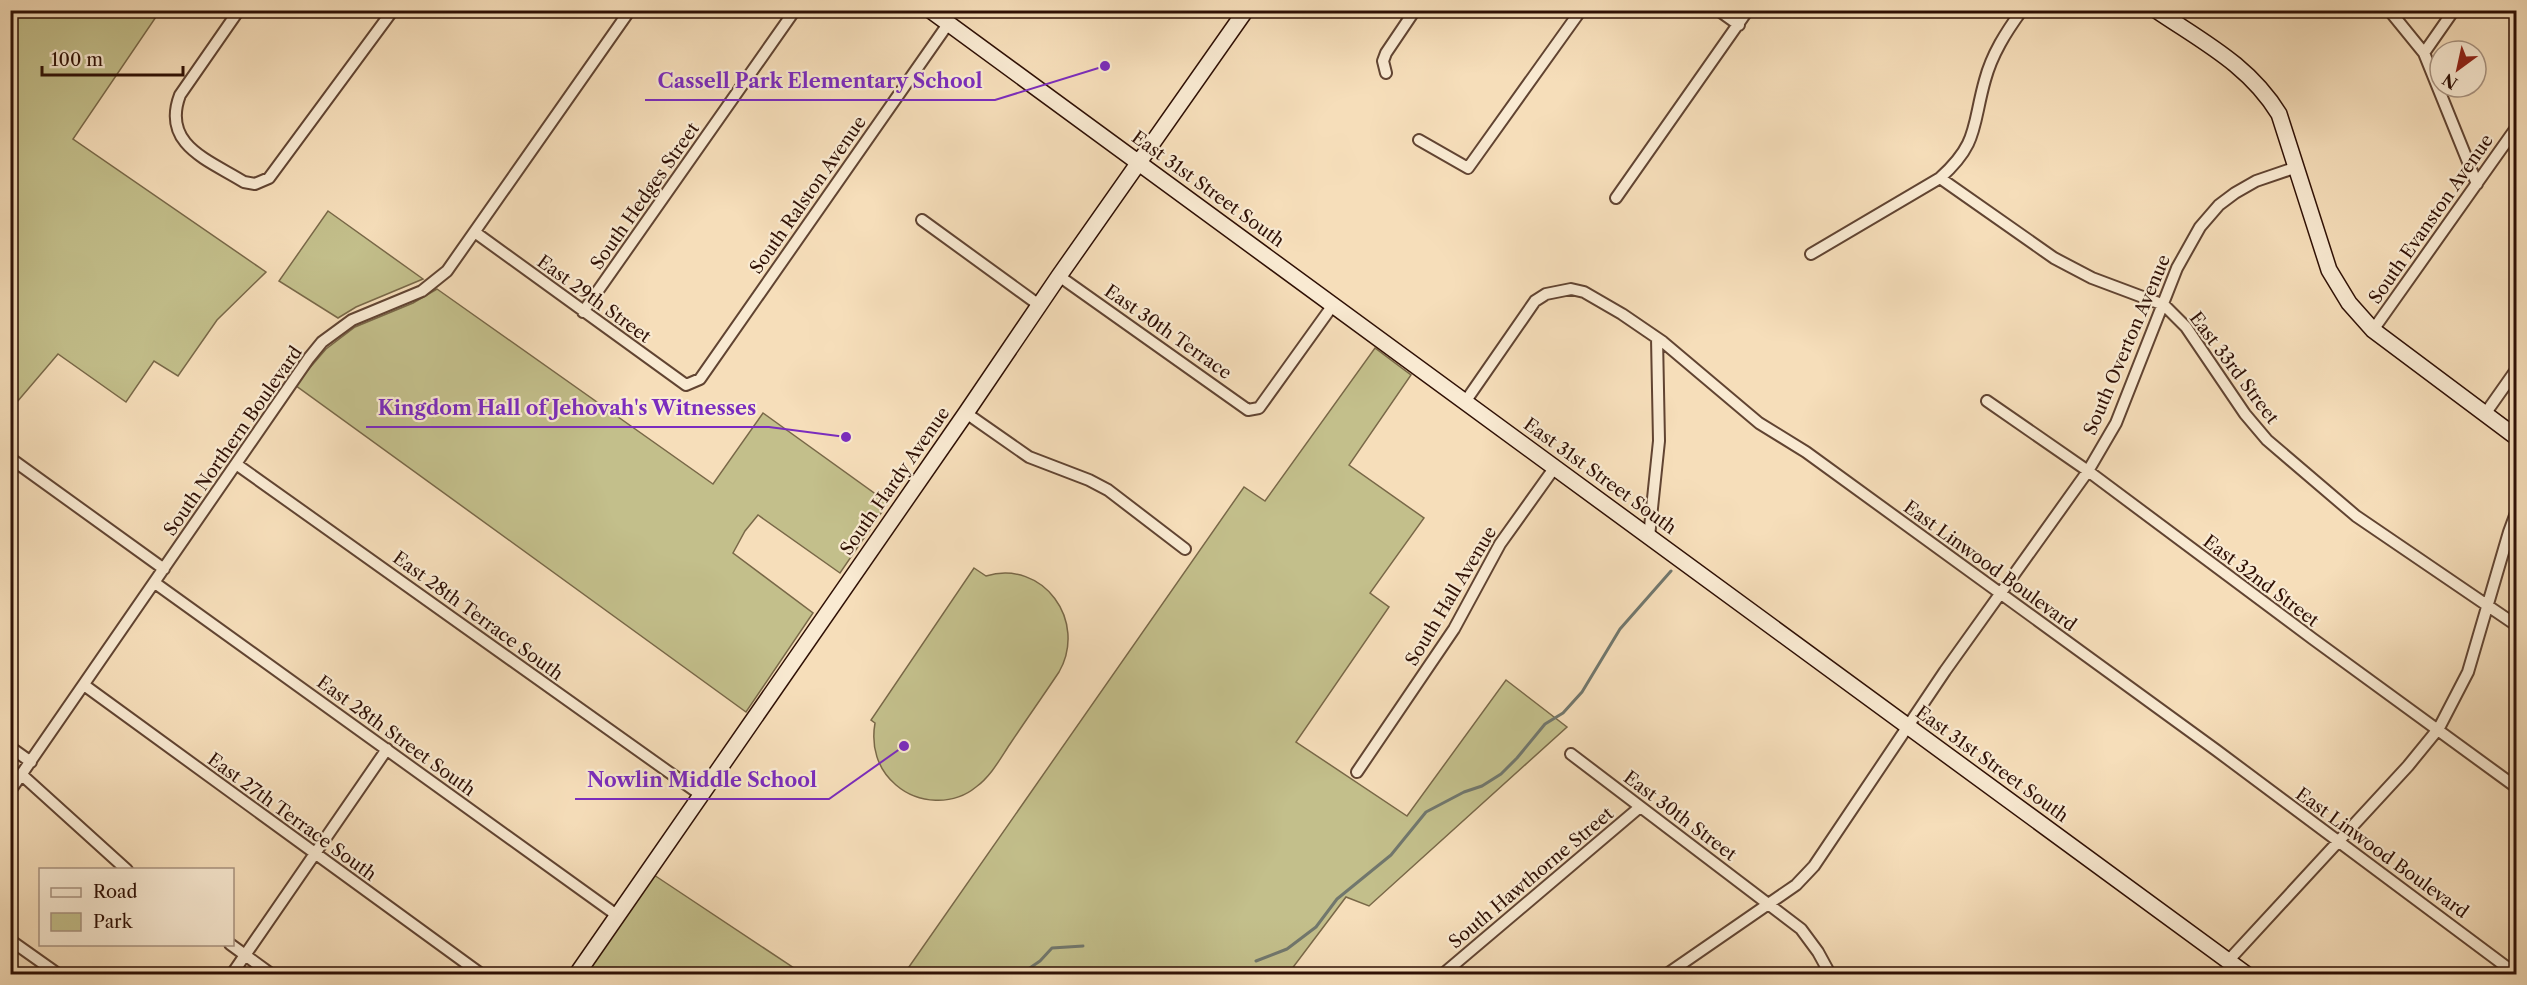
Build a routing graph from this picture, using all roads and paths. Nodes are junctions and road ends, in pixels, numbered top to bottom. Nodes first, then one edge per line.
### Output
1 (238, 10) edge
2 (393, 10) edge
3 (630, 10) edge
4 (795, 10) edge
5 (930, 10) edge
6 (1245, 10) edge
7 (1415, 10) edge
8 (1581, 10) edge
9 (1718, 10) edge
10 (1748, 10) edge
11 (2022, 10) edge
12 (2156, 10) edge
13 (2389, 10) edge
14 (2454, 10) edge
15 (948, 24) junction
16 (1739, 25) junction
17 (2424, 53) junction
18 (1386, 74) dead end
19 (2517, 128) edge
20 (1419, 140) dead end
21 (1138, 163) junction
22 (2297, 167) junction
23 (1940, 178) junction
24 (2477, 184) junction
25 (1616, 198) dead end
26 (922, 220) dead end
27 (476, 233) junction
28 (1811, 254) dead end
29 (1059, 276) junction
30 (1039, 305) junction
31 (1334, 305) junction
32 (2164, 305) junction
33 (583, 312) junction
34 (2373, 330) junction
35 (1657, 338) junction
36 (2517, 370) edge
37 (694, 383) joint
38 (1987, 401) dead end
39 (1465, 402) junction
40 (966, 413) junction
41 (2485, 414) junction
42 (2517, 437) edge
43 (10, 458) edge
44 (236, 464) junction
45 (1555, 467) junction
46 (2088, 471) junction
47 (2517, 513) edge
48 (1649, 537) junction
49 (1185, 549) dead end
50 (164, 569) junction
51 (155, 582) junction
52 (2001, 594) junction
53 (2487, 605) junction
54 (2517, 625) edge
55 (84, 685) junction
56 (1908, 726) junction
57 (2439, 728) junction
58 (10, 747) edge
59 (387, 750) junction
60 (1571, 754) dead end
61 (31, 762) junction
62 (1358, 772) dead end
63 (22, 775) junction
64 (2517, 787) edge
65 (10, 791) edge
66 (701, 795) junction
67 (1640, 807) junction
68 (2337, 841) junction
69 (315, 854) junction
70 (125, 868) edge
71 (1769, 903) junction
72 (618, 916) junction
73 (10, 940) edge
74 (232, 946) edge
75 (245, 955) junction
76 (2228, 961) junction
77 (2517, 974) edge
78 (58, 975) edge
79 (232, 975) edge
80 (271, 975) edge
81 (481, 975) edge
82 (577, 975) edge
83 (1443, 975) edge
84 (1667, 975) edge
85 (1830, 975) edge
86 (2246, 975) edge

1 - 2 street
3 - 27 street, South Northern Boulevard
4 - 33 street, South Hedges Street
5 - 15 street, East 31st Street South
6 - 21 street, South Hardy Avenue
7 - 18 street
8 - 20 street
9 - 16 street
10 - 16 street
11 - 23 street
12 - 22 street
13 - 17 street
14 - 17 street
15 - 21 street, East 31st Street South
15 - 37 street, South Ralston Avenue
16 - 25 street
17 - 24 street
19 - 24 street, South Evanston Avenue
21 - 29 street, South Hardy Avenue
21 - 31 street, East 31st Street South
22 - 32 street, South Overton Avenue
22 - 34 street
23 - 28 street
23 - 32 street, East 33rd Street
24 - 34 street, South Evanston Avenue
26 - 30 street
27 - 33 street, East 29th Street
27 - 44 street, South Northern Boulevard
29 - 30 street, South Hardy Avenue
29 - 31 street, East 30th Terrace
30 - 40 street, South Hardy Avenue
31 - 39 street, East 31st Street South
32 - 46 street, South Overton Avenue
32 - 53 street, East 33rd Street
33 - 37 street, East 29th Street
34 - 41 street
35 - 39 street, East Linwood Boulevard
35 - 48 street
35 - 52 street, East Linwood Boulevard
36 - 41 street
38 - 46 street, East 32nd Street
39 - 45 street, East 31st Street South
40 - 49 street
40 - 66 street, South Hardy Avenue
41 - 42 street
43 - 50 street
44 - 50 street, South Northern Boulevard
44 - 66 street, East 28th Terrace South
45 - 48 street, East 31st Street South
45 - 62 street, South Hall Avenue
46 - 52 street, South Overton Avenue
46 - 57 street, East 32nd Street
47 - 53 street
48 - 56 street, East 31st Street South
50 - 51 street, South Northern Boulevard
51 - 55 street, South Northern Boulevard
51 - 59 street, East 28th Street South
52 - 56 street, South Overton Avenue
52 - 68 street, East Linwood Boulevard
53 - 54 street, East 33rd Street
53 - 57 street
55 - 61 street, South Northern Boulevard
55 - 69 street, East 27th Terrace South
56 - 71 street, South Overton Avenue
56 - 76 street, East 31st Street South
57 - 64 street, East 32nd Street
57 - 68 street
58 - 61 street
59 - 69 street
59 - 72 street, East 28th Street South
60 - 67 street, East 30th Street
61 - 63 street, South Northern Boulevard
63 - 65 street, South Northern Boulevard
63 - 70 street
66 - 72 street, South Hardy Avenue
67 - 71 street, East 30th Street
67 - 83 street, South Hawthorne Street
68 - 76 street
68 - 77 street, East Linwood Boulevard
69 - 75 street
69 - 81 street, East 27th Terrace South
71 - 84 street, South Overton Avenue
71 - 85 street, East 30th Street
72 - 82 street, South Hardy Avenue
73 - 78 street
74 - 75 street
75 - 79 street
75 - 80 street
76 - 86 street, East 31st Street South

